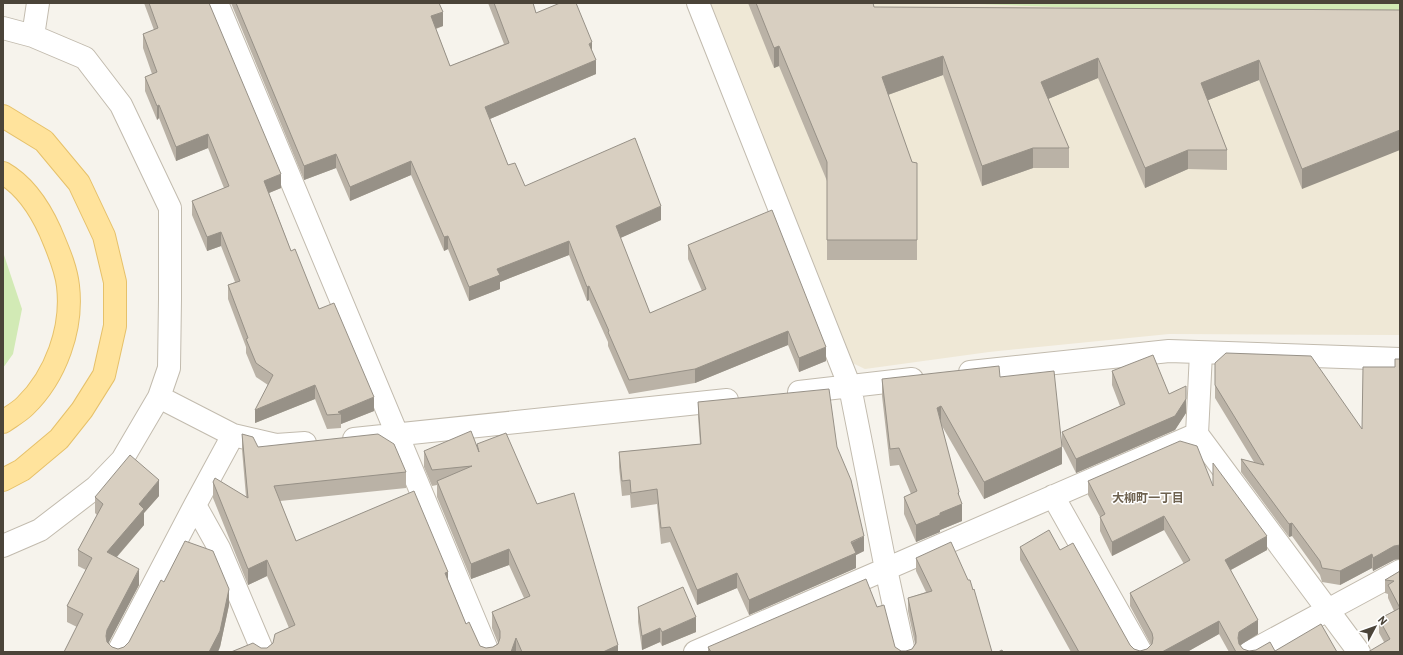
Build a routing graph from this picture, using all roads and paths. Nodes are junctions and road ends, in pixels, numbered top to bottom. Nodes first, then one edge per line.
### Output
1 (38, 3) edge
2 (217, 3) edge
3 (698, 3) edge
4 (3, 28) edge
5 (33, 36) junction
6 (3, 116) edge
7 (3, 173) edge
8 (1201, 353) junction
9 (1400, 359) edge
10 (850, 387) junction
11 (779, 395) edge
12 (159, 397) junction
13 (747, 398) edge
14 (3, 422) edge
15 (1197, 434) junction
16 (234, 435) junction
17 (398, 436) junction
18 (3, 480) edge
19 (1053, 496) junction
20 (195, 504) junction
21 (3, 546) edge
22 (886, 569) junction
23 (1400, 571) edge
24 (1329, 610) junction
25 (118, 652) edge
26 (263, 652) edge
27 (488, 652) edge
28 (695, 652) edge
29 (904, 652) edge
30 (1141, 652) edge
31 (1250, 652) edge
32 (1359, 652) edge

1 - 5 street
2 - 17 street
3 - 10 street
4 - 5 street
5 - 12 street
6 - 18 main road
7 - 14 main road
8 - 9 street
8 - 10 street
8 - 15 street
10 - 11 street
10 - 22 street
12 - 16 street
12 - 21 street
13 - 17 street
15 - 19 street
15 - 24 street
16 - 17 street
16 - 20 street
17 - 27 street
19 - 22 street
19 - 30 street
20 - 25 street
20 - 26 street
22 - 28 street
22 - 29 street
23 - 24 street
24 - 31 street
24 - 32 street

